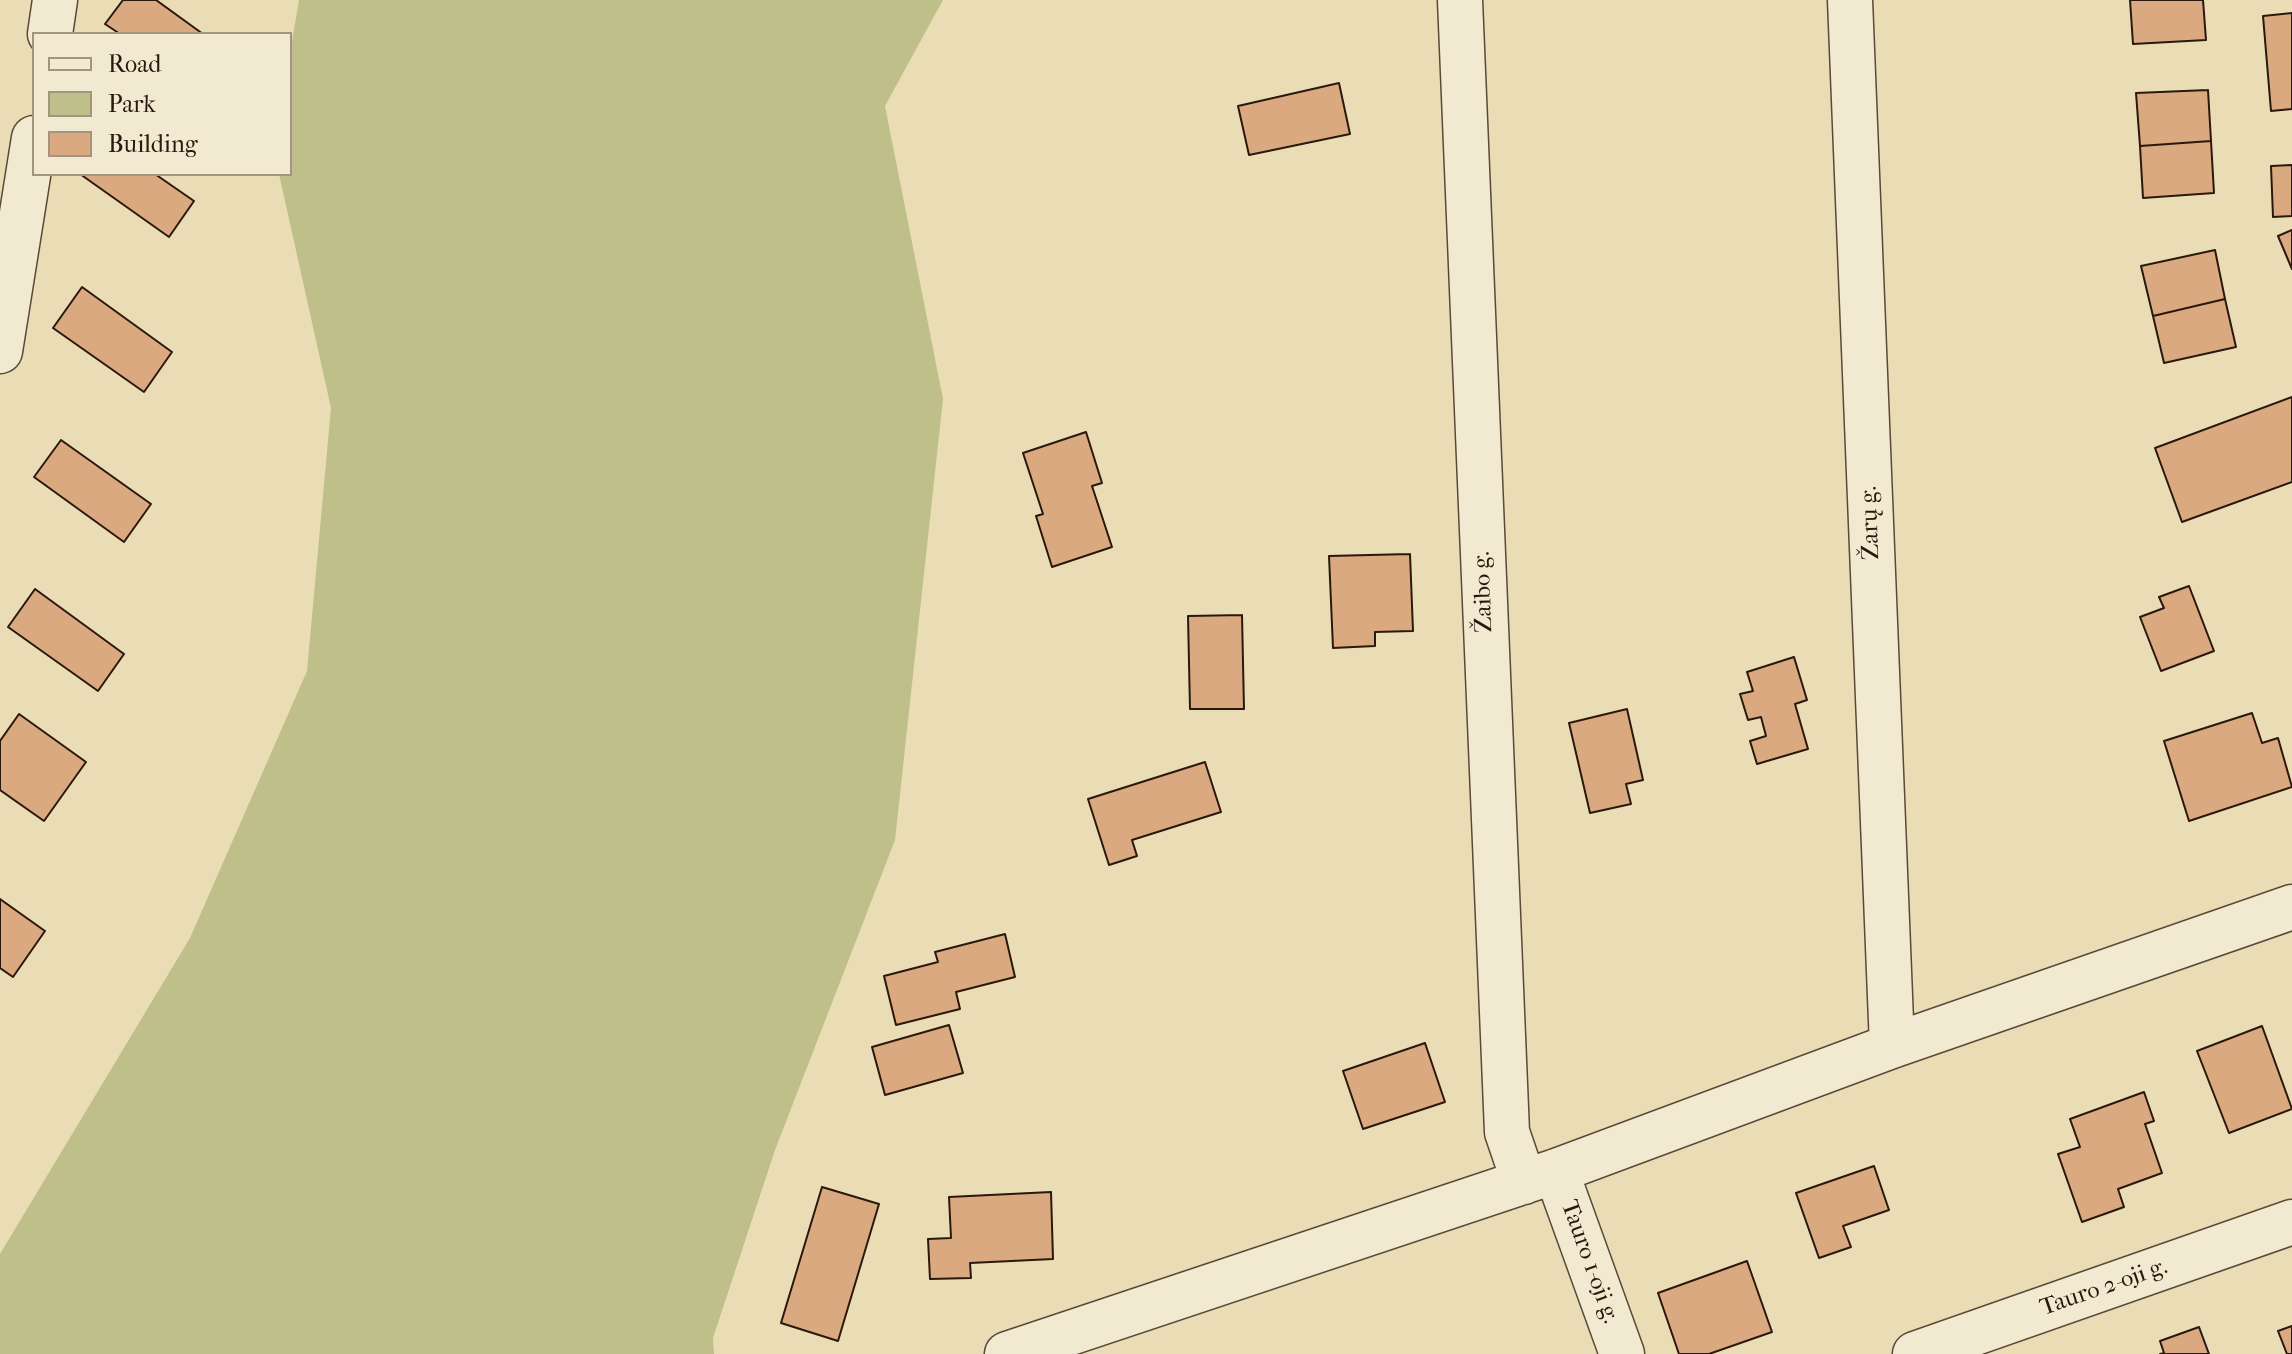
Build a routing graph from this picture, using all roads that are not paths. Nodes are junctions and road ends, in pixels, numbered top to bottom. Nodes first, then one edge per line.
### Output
1 (55, 0) edge
2 (1460, 0) edge
3 (1850, 0) edge
4 (50, 32) edge
5 (32, 142) edge
6 (12, 182) edge
7 (0, 351) edge
8 (2292, 907) edge
9 (1892, 1046) junction
10 (1540, 1176) junction
11 (2292, 1222) edge
12 (1034, 1350) edge
13 (1622, 1354) edge
14 (1915, 1354) edge

1 - 4 street
2 - 10 street, Žaibo g.
3 - 9 street, Žarų g.
5 - 6 street
6 - 7 street
8 - 9 street
9 - 10 street
10 - 12 street
10 - 13 street, Tauro 1-oji g.
11 - 14 street, Tauro 2-oji g.

